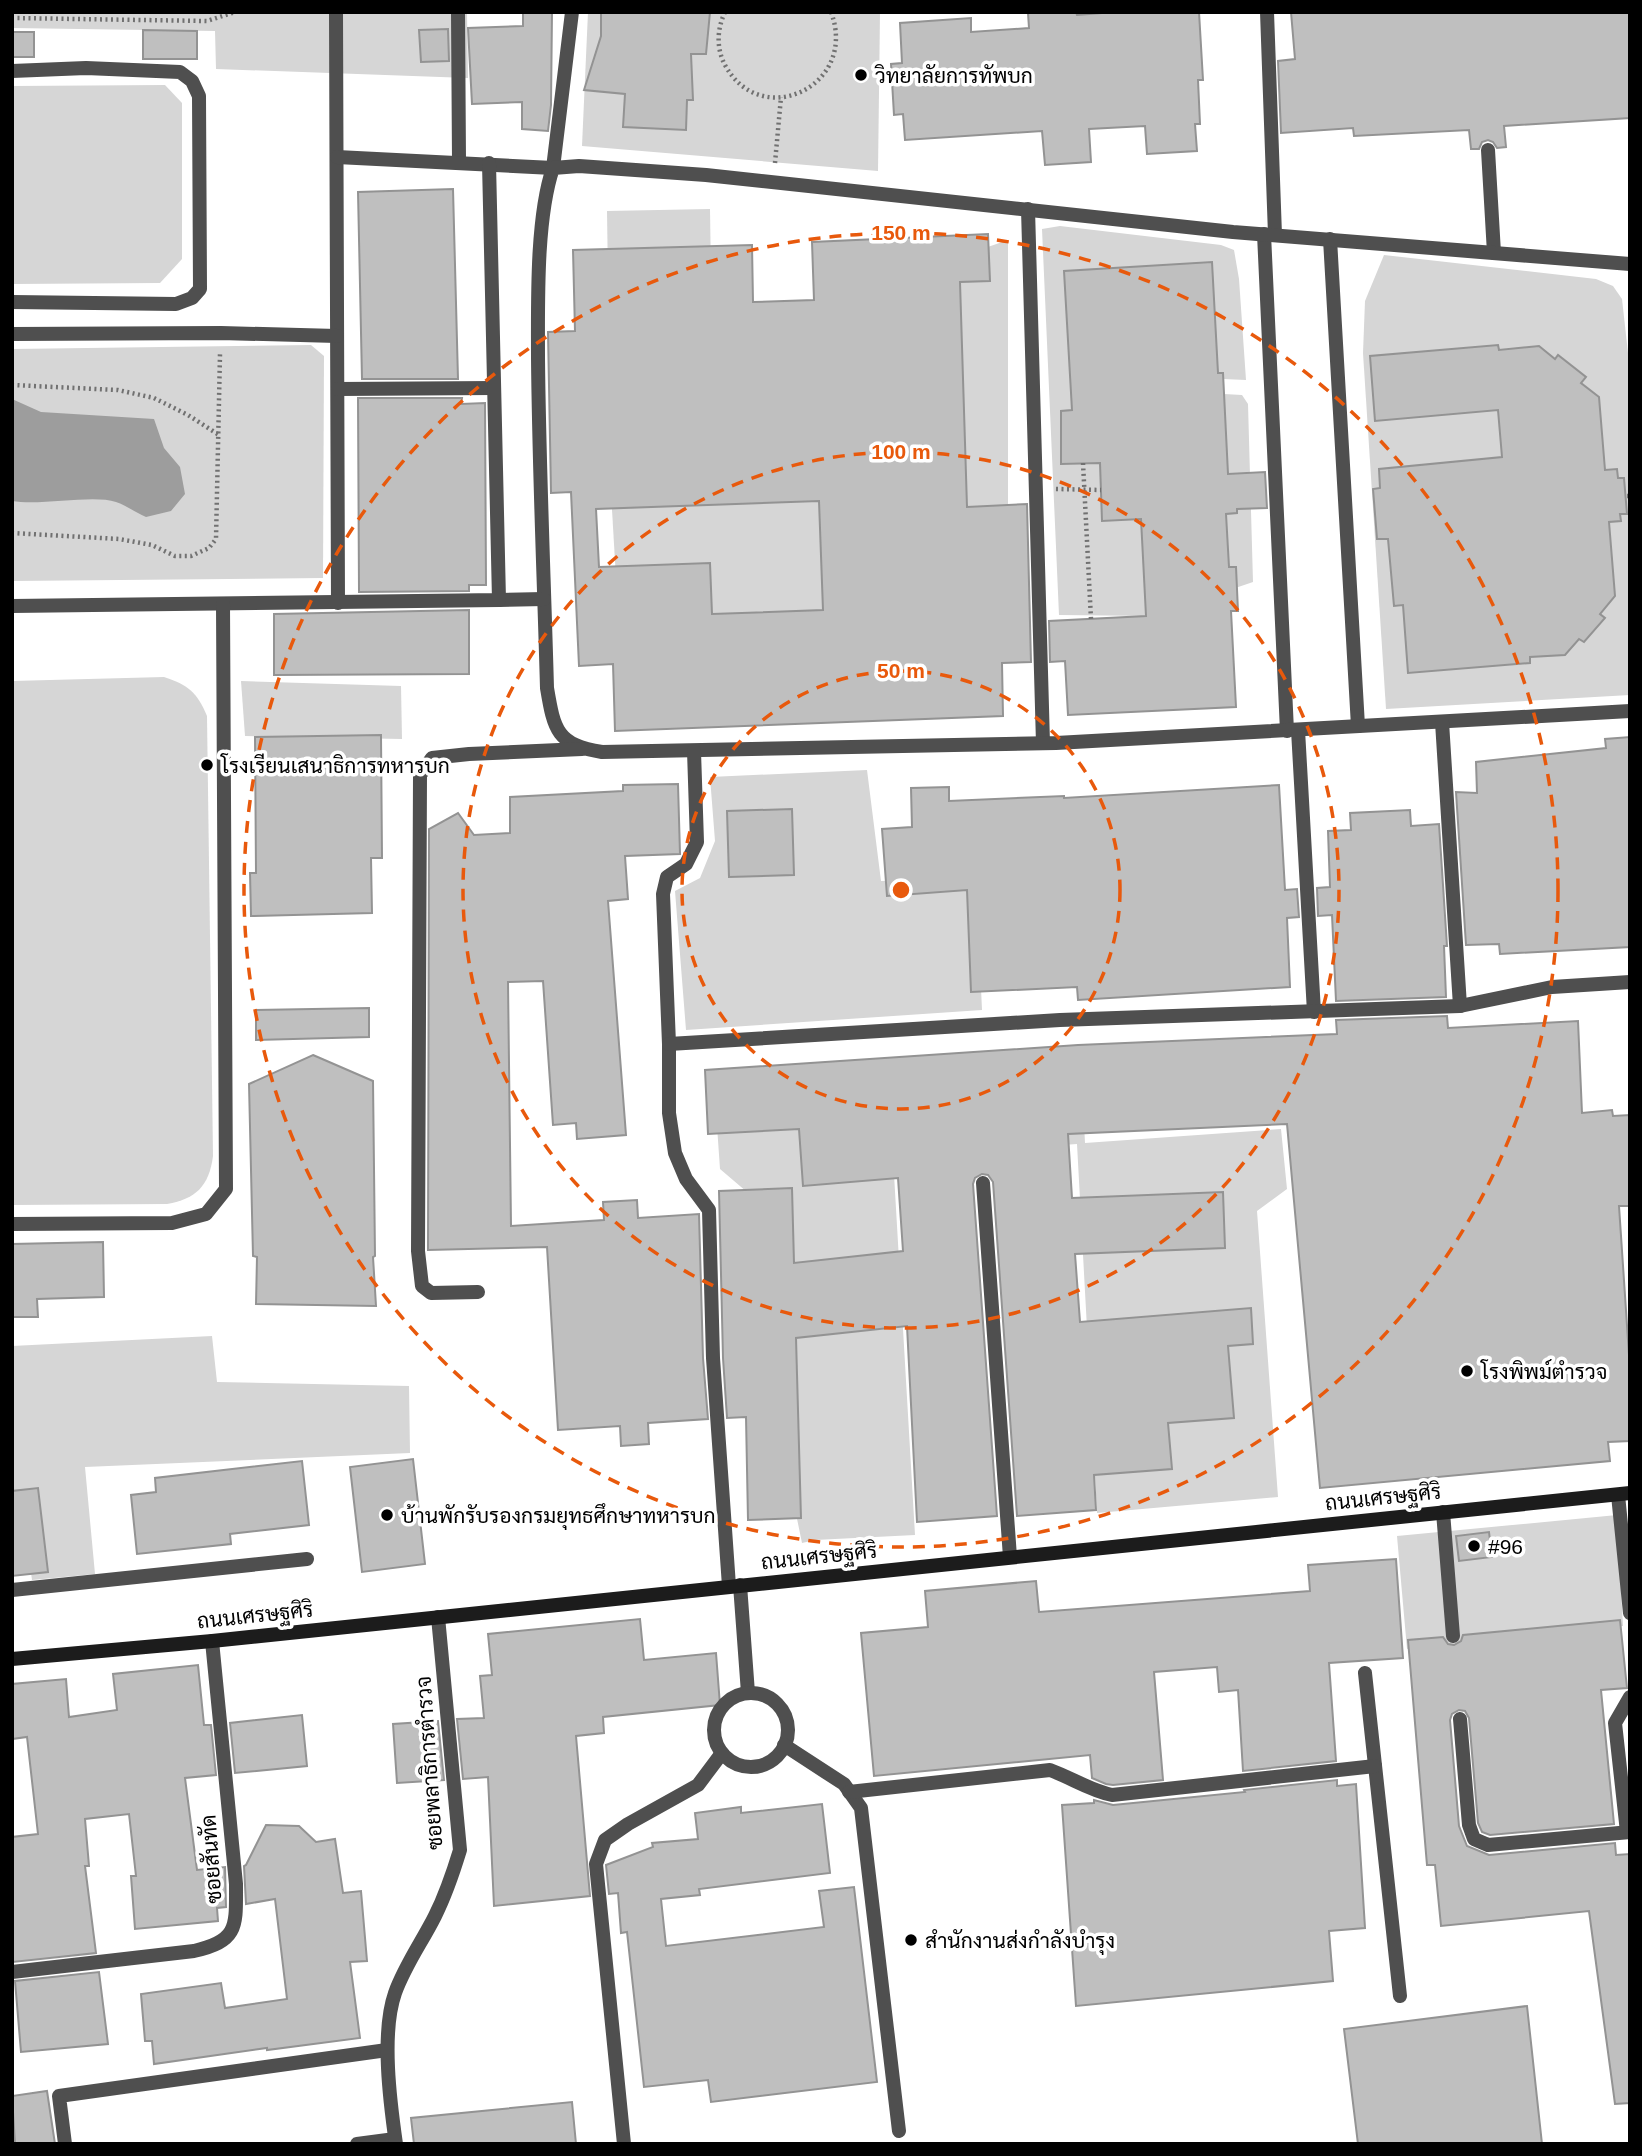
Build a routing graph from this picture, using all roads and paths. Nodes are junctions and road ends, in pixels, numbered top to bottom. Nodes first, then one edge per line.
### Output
1 (235, 12) edge
2 (336, 12) edge
3 (458, 12) edge
4 (572, 12) edge
5 (725, 12) edge
6 (831, 12) edge
7 (1267, 12) edge
8 (12, 18) edge
9 (12, 71) edge
10 (781, 97) junction
11 (1488, 150) dead end
12 (337, 157) junction
13 (459, 161) junction
14 (489, 163) junction
15 (553, 168) junction
16 (773, 182) junction
17 (1028, 209) junction
18 (1270, 234) junction
19 (1330, 239) junction
20 (1494, 253) junction
21 (1630, 264) edge
22 (12, 302) edge
23 (221, 333) junction
24 (12, 334) edge
25 (337, 336) junction
26 (12, 385) edge
27 (494, 388) junction
28 (338, 389) junction
29 (219, 435) junction
30 (1083, 463) dead end
31 (1037, 489) junction
32 (1084, 489) junction
33 (1101, 489) dead end
34 (12, 533) edge
35 (544, 599) junction
36 (499, 600) junction
37 (338, 603) junction
38 (223, 604) junction
39 (12, 606) edge
40 (1091, 619) dead end
41 (1630, 711) edge
42 (1442, 722) junction
43 (1358, 726) junction
44 (1292, 730) junction
45 (1043, 743) junction
46 (582, 749) junction
47 (694, 751) junction
48 (1630, 982) edge
49 (1460, 1006) junction
50 (1314, 1012) junction
51 (669, 1044) junction
52 (983, 1182) dead end
53 (12, 1224) edge
54 (478, 1292) dead end
55 (1624, 1494) edge
56 (1443, 1512) junction
57 (1010, 1557) junction
58 (307, 1559) dead end
59 (734, 1586) junction
60 (12, 1590) edge
61 (1630, 1613) edge
62 (439, 1617) junction
63 (1453, 1636) dead end
64 (212, 1641) junction
65 (12, 1659) edge
66 (1365, 1673) dead end
67 (748, 1693) junction
68 (1630, 1697) edge
69 (1460, 1720) dead end
70 (784, 1745) junction
71 (722, 1753) junction
72 (1375, 1766) junction
73 (849, 1792) junction
74 (1628, 1832) edge
75 (12, 1972) edge
76 (1400, 1996) dead end
77 (387, 2050) junction
78 (899, 2131) dead end
79 (396, 2142) edge
80 (65, 2144) edge
81 (357, 2144) edge
82 (624, 2144) edge

1 - 8 path
2 - 12 street
3 - 13 street
4 - 15 street
5 - 10 path
6 - 10 path
7 - 18 street
9 - 22 street
10 - 16 path
11 - 20 street
12 - 13 street
12 - 25 street
13 - 14 street
14 - 15 street
14 - 27 street
15 - 16 street
15 - 35 street
16 - 17 street
17 - 18 street
17 - 31 street
18 - 19 street
18 - 44 street
19 - 20 street
19 - 43 street
20 - 21 street
23 - 24 street
23 - 25 street
23 - 29 path
25 - 28 street
26 - 29 path
27 - 28 street
27 - 36 street
28 - 37 street
29 - 34 path
30 - 32 path
31 - 32 path
31 - 45 street
32 - 33 path
32 - 40 path
35 - 36 street
35 - 46 street
36 - 37 street
37 - 38 street
38 - 39 street
38 - 53 street
41 - 42 street
42 - 43 street
42 - 49 street
43 - 44 street
44 - 45 street
44 - 50 street
45 - 47 street
46 - 47 street
46 - 54 street
47 - 51 street
48 - 49 street
49 - 50 street
50 - 51 street
51 - 59 street
52 - 57 street
55 - 56 street, ถนนเศรษฐศิริ
55 - 61 street
56 - 57 street, ถนนเศรษฐศิริ
56 - 63 street
57 - 59 street, ถนนเศรษฐศิริ
58 - 60 street
59 - 62 street, ถนนเศรษฐศิริ
59 - 67 street
62 - 64 street, ถนนเศรษฐศิริ
62 - 77 street, ซอยพลาธิการตำรวจ
64 - 65 street, ถนนเศรษฐศิริ
64 - 75 street, ซอยสันทัด
66 - 72 street
67 - 70 street
67 - 71 street
68 - 74 street
69 - 74 street
70 - 71 street
70 - 73 street
71 - 82 street
72 - 73 street
72 - 76 street
73 - 78 street
77 - 79 street, ซอยพลาธิการตำรวจ
77 - 80 street
79 - 81 street

